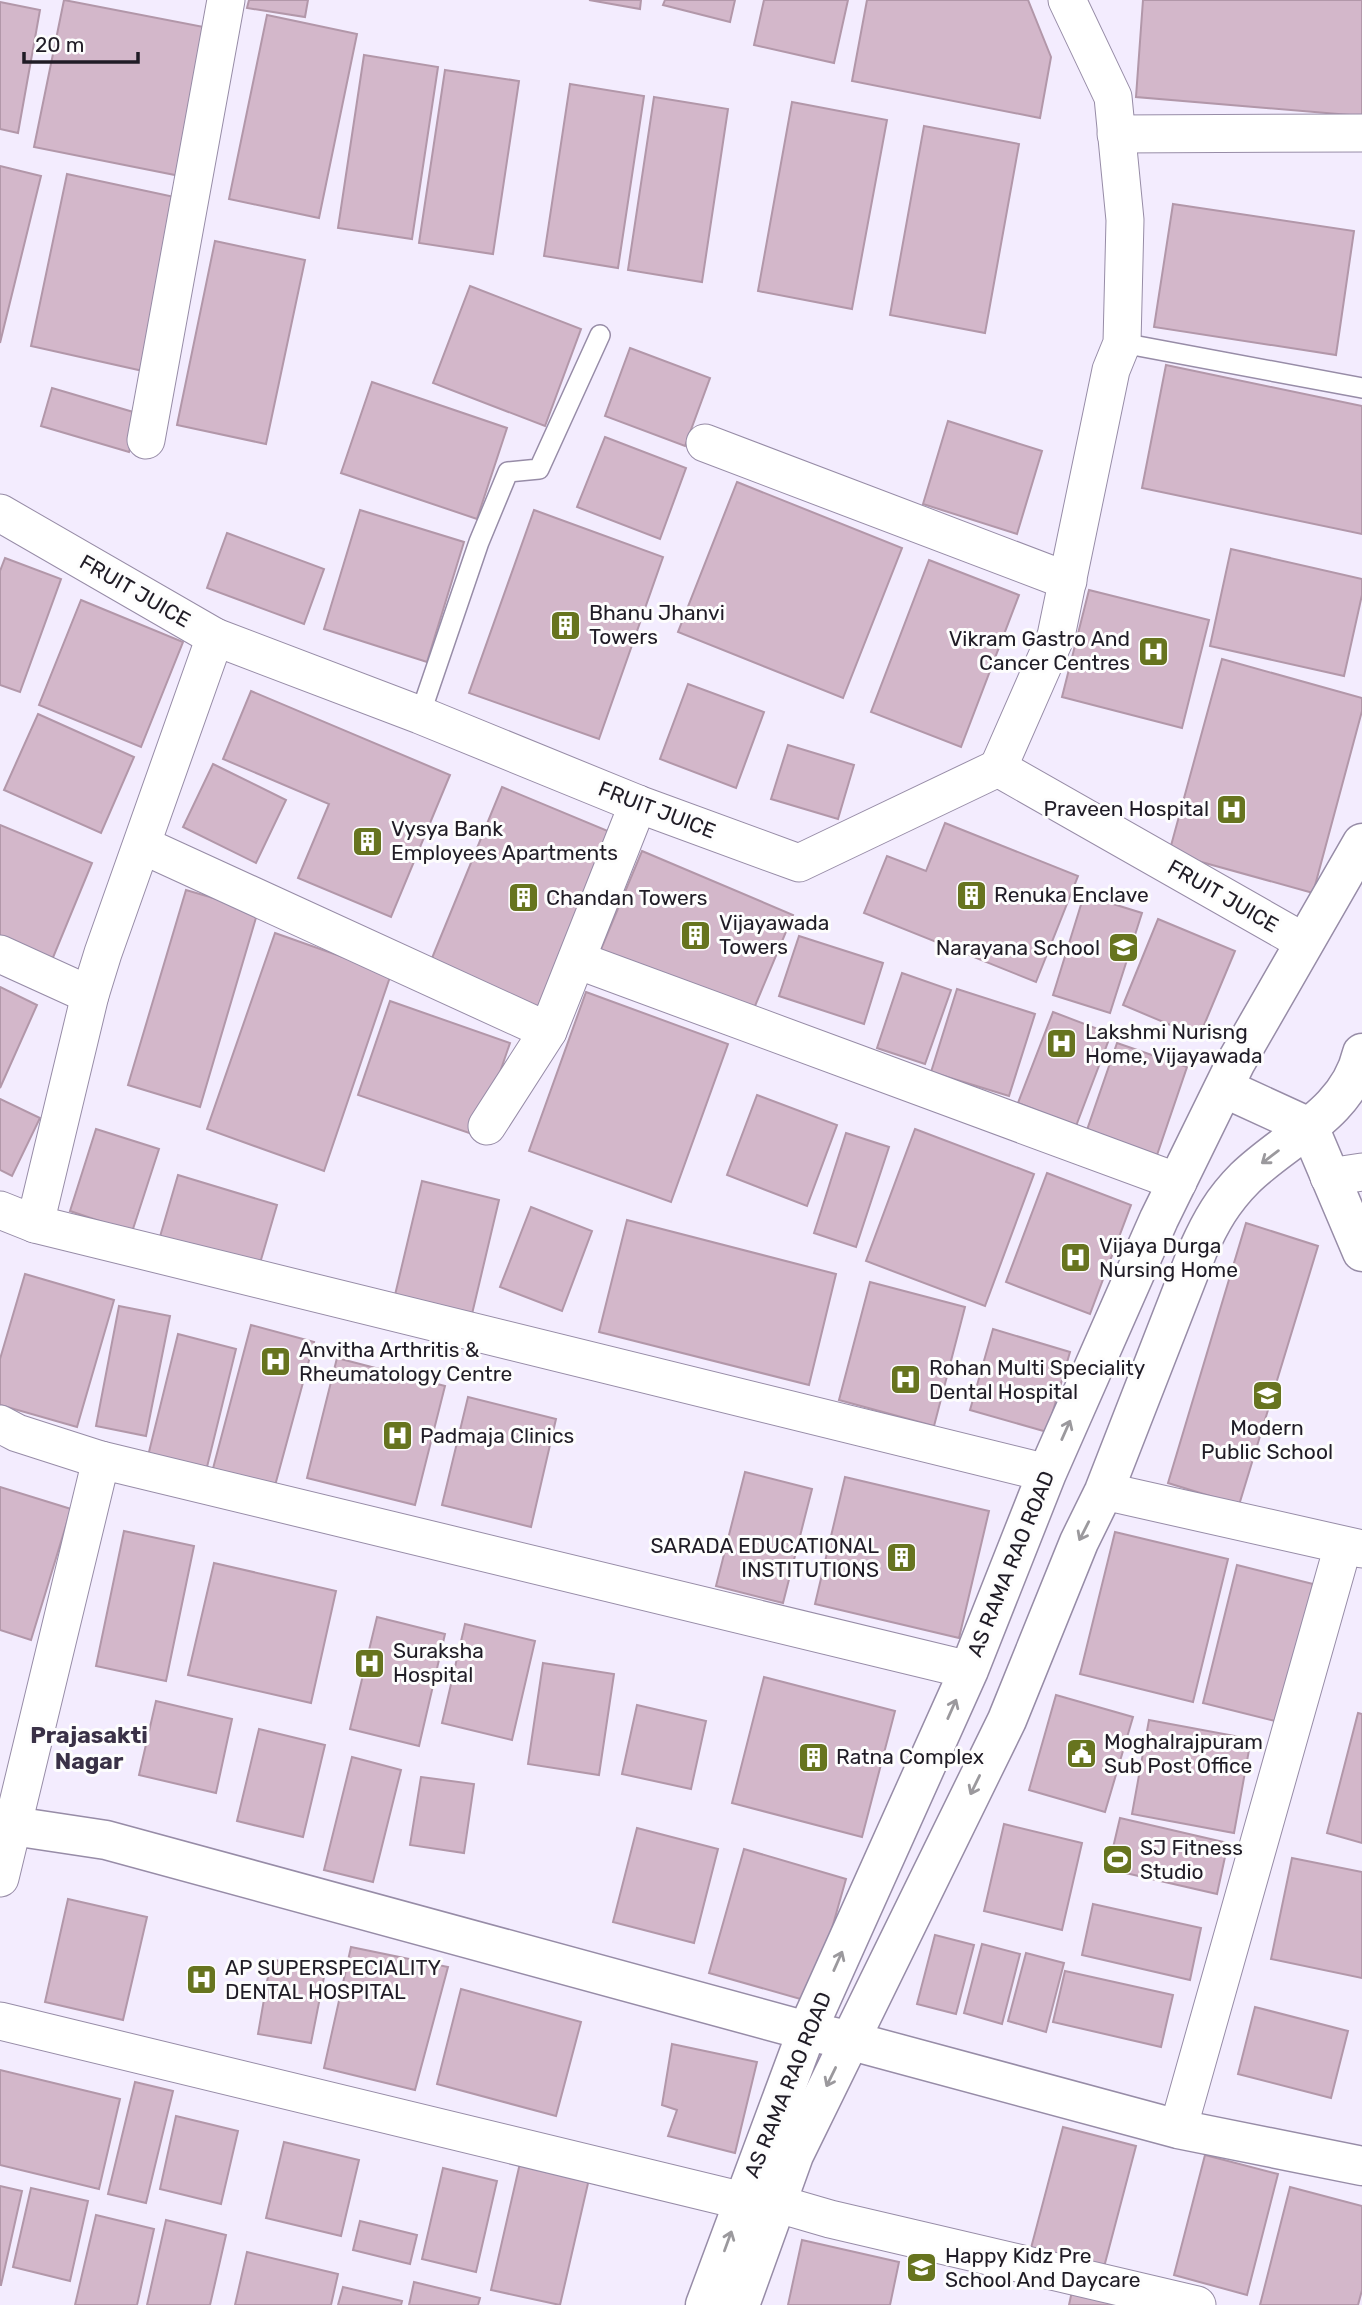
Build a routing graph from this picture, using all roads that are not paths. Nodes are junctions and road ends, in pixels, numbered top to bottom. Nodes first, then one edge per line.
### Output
1 (226, 0) edge
2 (1067, 0) edge
3 (1362, 133) edge
4 (1116, 134) junction
5 (600, 335) dead end
6 (1122, 343) junction
7 (1362, 388) edge
8 (146, 440) dead end
9 (705, 443) dead end
10 (0, 513) edge
11 (1068, 581) junction
12 (215, 637) junction
13 (420, 715) junction
14 (998, 768) junction
15 (638, 804) junction
16 (1362, 843) edge
17 (142, 845) junction
18 (1304, 942) junction
19 (0, 954) edge
20 (577, 960) junction
21 (90, 995) junction
22 (548, 1031) junction
23 (1362, 1053) edge
24 (1224, 1088) junction
25 (487, 1126) dead end
26 (1309, 1127) junction
27 (1345, 1175) edge
28 (1178, 1182) junction
29 (0, 1210) edge
30 (35, 1224) junction
31 (1362, 1252) edge
32 (0, 1424) edge
33 (101, 1461) junction
34 (1047, 1473) junction
35 (1104, 1491) junction
36 (1353, 1547) edge
37 (969, 1670) junction
38 (6, 1825) edge
39 (0, 1878) edge
40 (0, 2021) edge
41 (807, 2031) junction
42 (848, 2040) junction
43 (1178, 2129) junction
44 (1362, 2166) edge
45 (759, 2202) junction
46 (705, 2305) edge
47 (740, 2305) edge
48 (1197, 2305) edge

1 - 8 street
2 - 4 street
3 - 4 street
4 - 6 street
5 - 13 lane
6 - 7 lane
6 - 11 street
9 - 11 street
10 - 12 street, FRUIT JUICE
11 - 14 street
12 - 13 street, FRUIT JUICE
12 - 17 street
13 - 15 street, FRUIT JUICE
14 - 15 street, FRUIT JUICE
14 - 18 street, FRUIT JUICE
15 - 20 street
16 - 18 street, AS RAMA RAO ROAD
17 - 21 street
17 - 22 street
18 - 24 street, AS RAMA RAO ROAD
19 - 21 street
20 - 22 street
20 - 28 street
21 - 30 street
22 - 25 street
23 - 26 street, AS RAMA RAO ROAD
24 - 26 street
24 - 28 street, AS RAMA RAO ROAD
26 - 27 street
26 -> 35 street, AS RAMA RAO ROAD
27 - 31 street
34 -> 28 street, AS RAMA RAO ROAD
29 - 30 street
30 - 34 street
32 - 33 street
33 - 37 street
33 - 38 street
34 - 37 street, AS RAMA RAO ROAD
35 - 36 street
35 -> 42 street, AS RAMA RAO ROAD
36 - 43 street
41 -> 37 street, AS RAMA RAO ROAD
38 - 39 street
38 - 41 street
40 - 45 street
41 - 42 street
41 - 45 street, AS RAMA RAO ROAD
42 - 43 street
42 -> 45 street, AS RAMA RAO ROAD
43 - 44 street
46 -> 45 street, AS RAMA RAO ROAD
45 - 47 street, AS RAMA RAO ROAD
45 - 48 street

